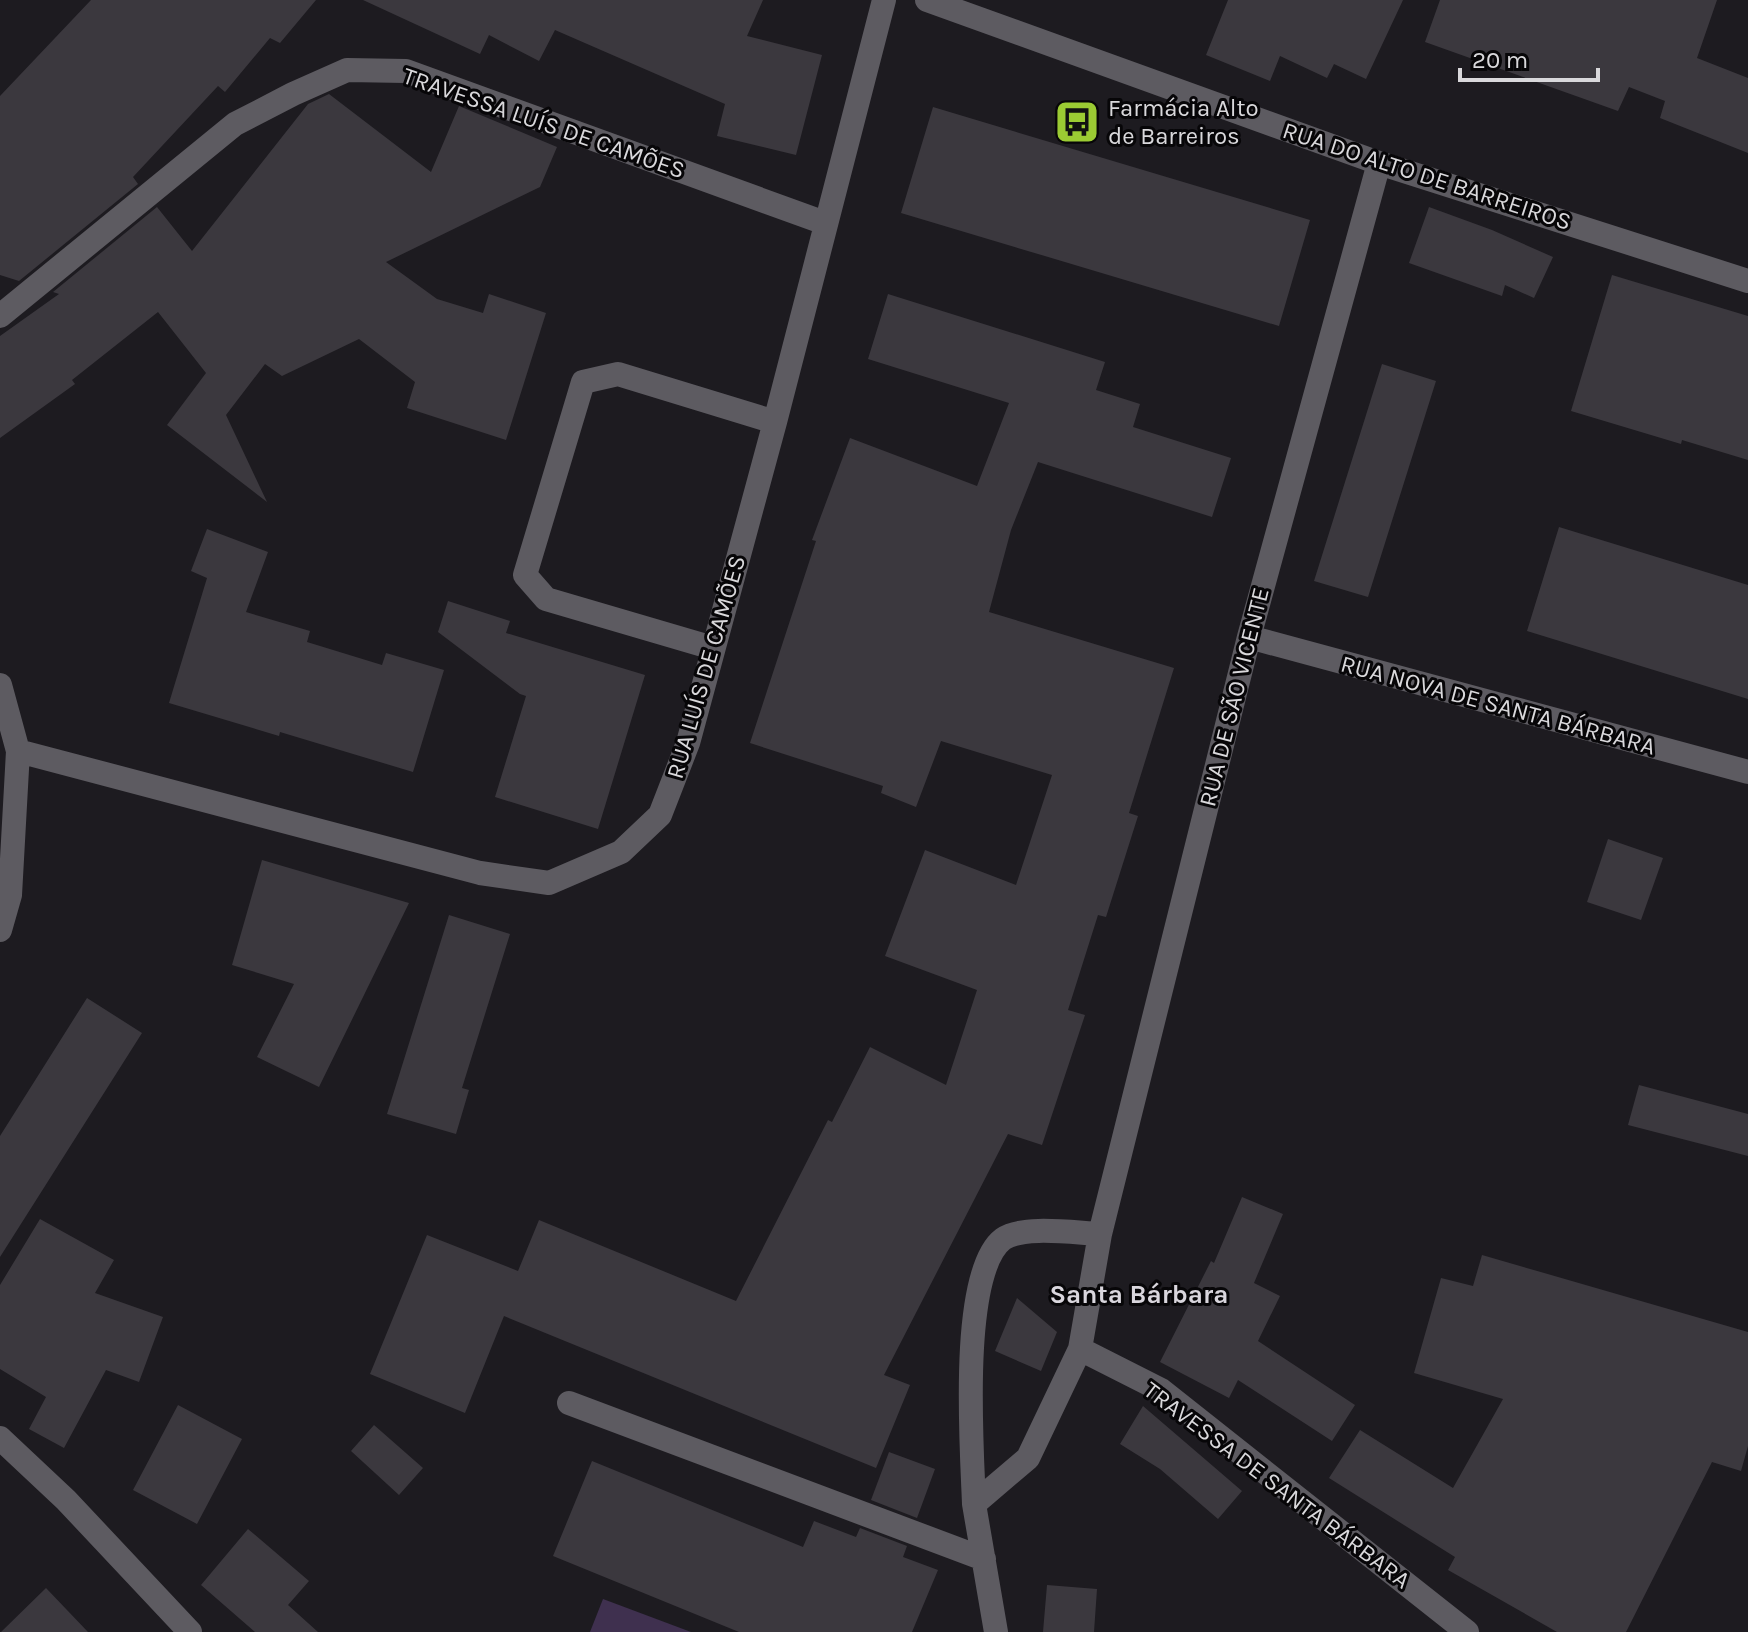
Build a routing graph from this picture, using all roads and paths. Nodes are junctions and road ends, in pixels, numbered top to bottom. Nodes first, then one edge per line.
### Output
1 (884, 0) edge
2 (927, 0) edge
3 (1379, 163) junction
4 (825, 223) junction
5 (1748, 281) edge
6 (0, 316) edge
7 (775, 422) junction
8 (1249, 637) junction
9 (713, 648) junction
10 (0, 685) edge
11 (18, 751) junction
12 (1748, 772) edge
13 (0, 930) edge
14 (1100, 1234) junction
15 (1080, 1349) junction
16 (569, 1403) dead end
17 (0, 1438) edge
18 (974, 1504) junction
19 (984, 1559) junction
20 (190, 1632) edge
21 (996, 1632) edge
22 (1467, 1632) edge

1 - 4 street, RUA LUÍS DE CAMÕES
2 - 3 street, RUA DO ALTO DE BARREIROS
3 - 5 street, RUA DO ALTO DE BARREIROS
3 - 8 street, RUA DE SÃO VICENTE
4 - 6 street, TRAVESSA LUÍS DE CAMÕES
4 - 7 street, RUA LUÍS DE CAMÕES
7 - 9 street, RUA LUÍS DE CAMÕES
7 - 9 street
8 - 12 street, RUA NOVA DE SANTA BÁRBARA
8 - 14 street, RUA DE SÃO VICENTE
9 - 11 street, RUA LUÍS DE CAMÕES
10 - 11 street
11 - 13 street
14 - 15 street, RUA DE SÃO VICENTE
14 - 18 street
15 - 18 street, RUA DE SÃO VICENTE
15 - 22 street, TRAVESSA DE SANTA BÁRBARA
16 - 19 street
17 - 20 street
18 - 19 street
19 - 21 street

